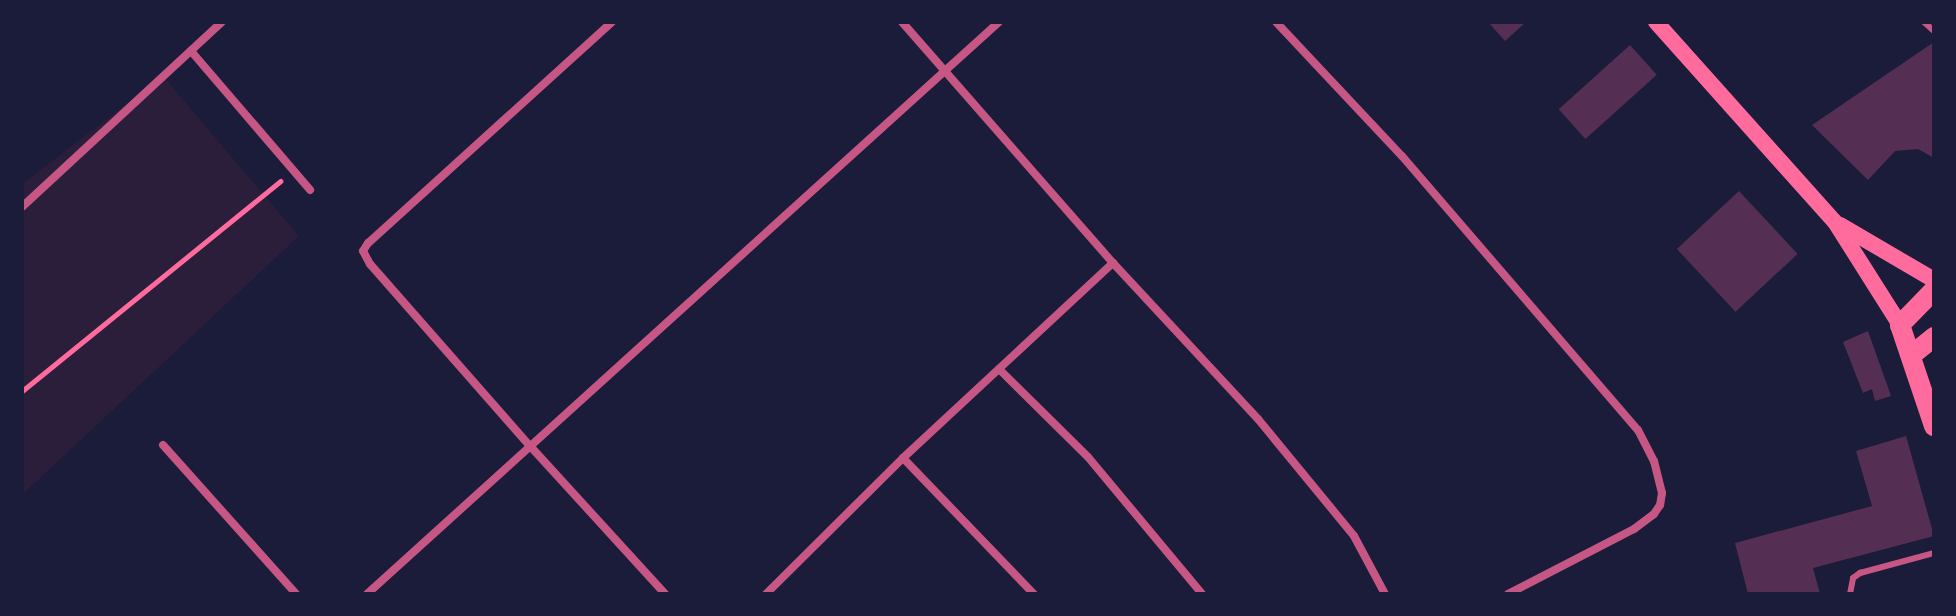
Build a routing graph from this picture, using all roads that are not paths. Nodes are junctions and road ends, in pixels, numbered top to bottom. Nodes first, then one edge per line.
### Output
1 (222, 22) edge
2 (612, 22) edge
3 (902, 22) edge
4 (999, 22) edge
5 (1276, 22) edge
6 (1656, 22) edge
7 (1924, 22) edge
8 (1934, 31) edge
9 (191, 51) junction
10 (946, 69) junction
11 (310, 190) dead end
12 (22, 207) edge
13 (1835, 222) junction
14 (1113, 263) junction
15 (1934, 280) edge
16 (1934, 290) edge
17 (1900, 325) junction
18 (1934, 337) edge
19 (1913, 354) junction
20 (999, 369) junction
21 (1934, 426) edge
22 (163, 445) dead end
23 (531, 447) junction
24 (903, 458) junction
25 (1934, 553) edge
26 (296, 594) edge
27 (367, 594) edge
28 (665, 594) edge
29 (766, 594) edge
30 (1034, 594) edge
31 (1202, 594) edge
32 (1385, 594) edge
33 (1508, 594) edge
34 (1850, 594) edge

1 - 9 street
2 - 23 street
3 - 10 street
4 - 10 street
5 - 33 street
6 - 13 main road
7 - 8 lane
9 - 11 street
9 - 12 street
10 - 14 street
10 - 23 street
13 - 15 main road
13 - 17 main road
14 - 20 street
14 - 32 street
16 - 17 main road
17 - 19 main road
18 - 19 main road
19 - 21 main road
20 - 24 street
20 - 31 street
22 - 26 street
23 - 27 street
23 - 28 street
24 - 29 street
24 - 30 street
25 - 34 lane

